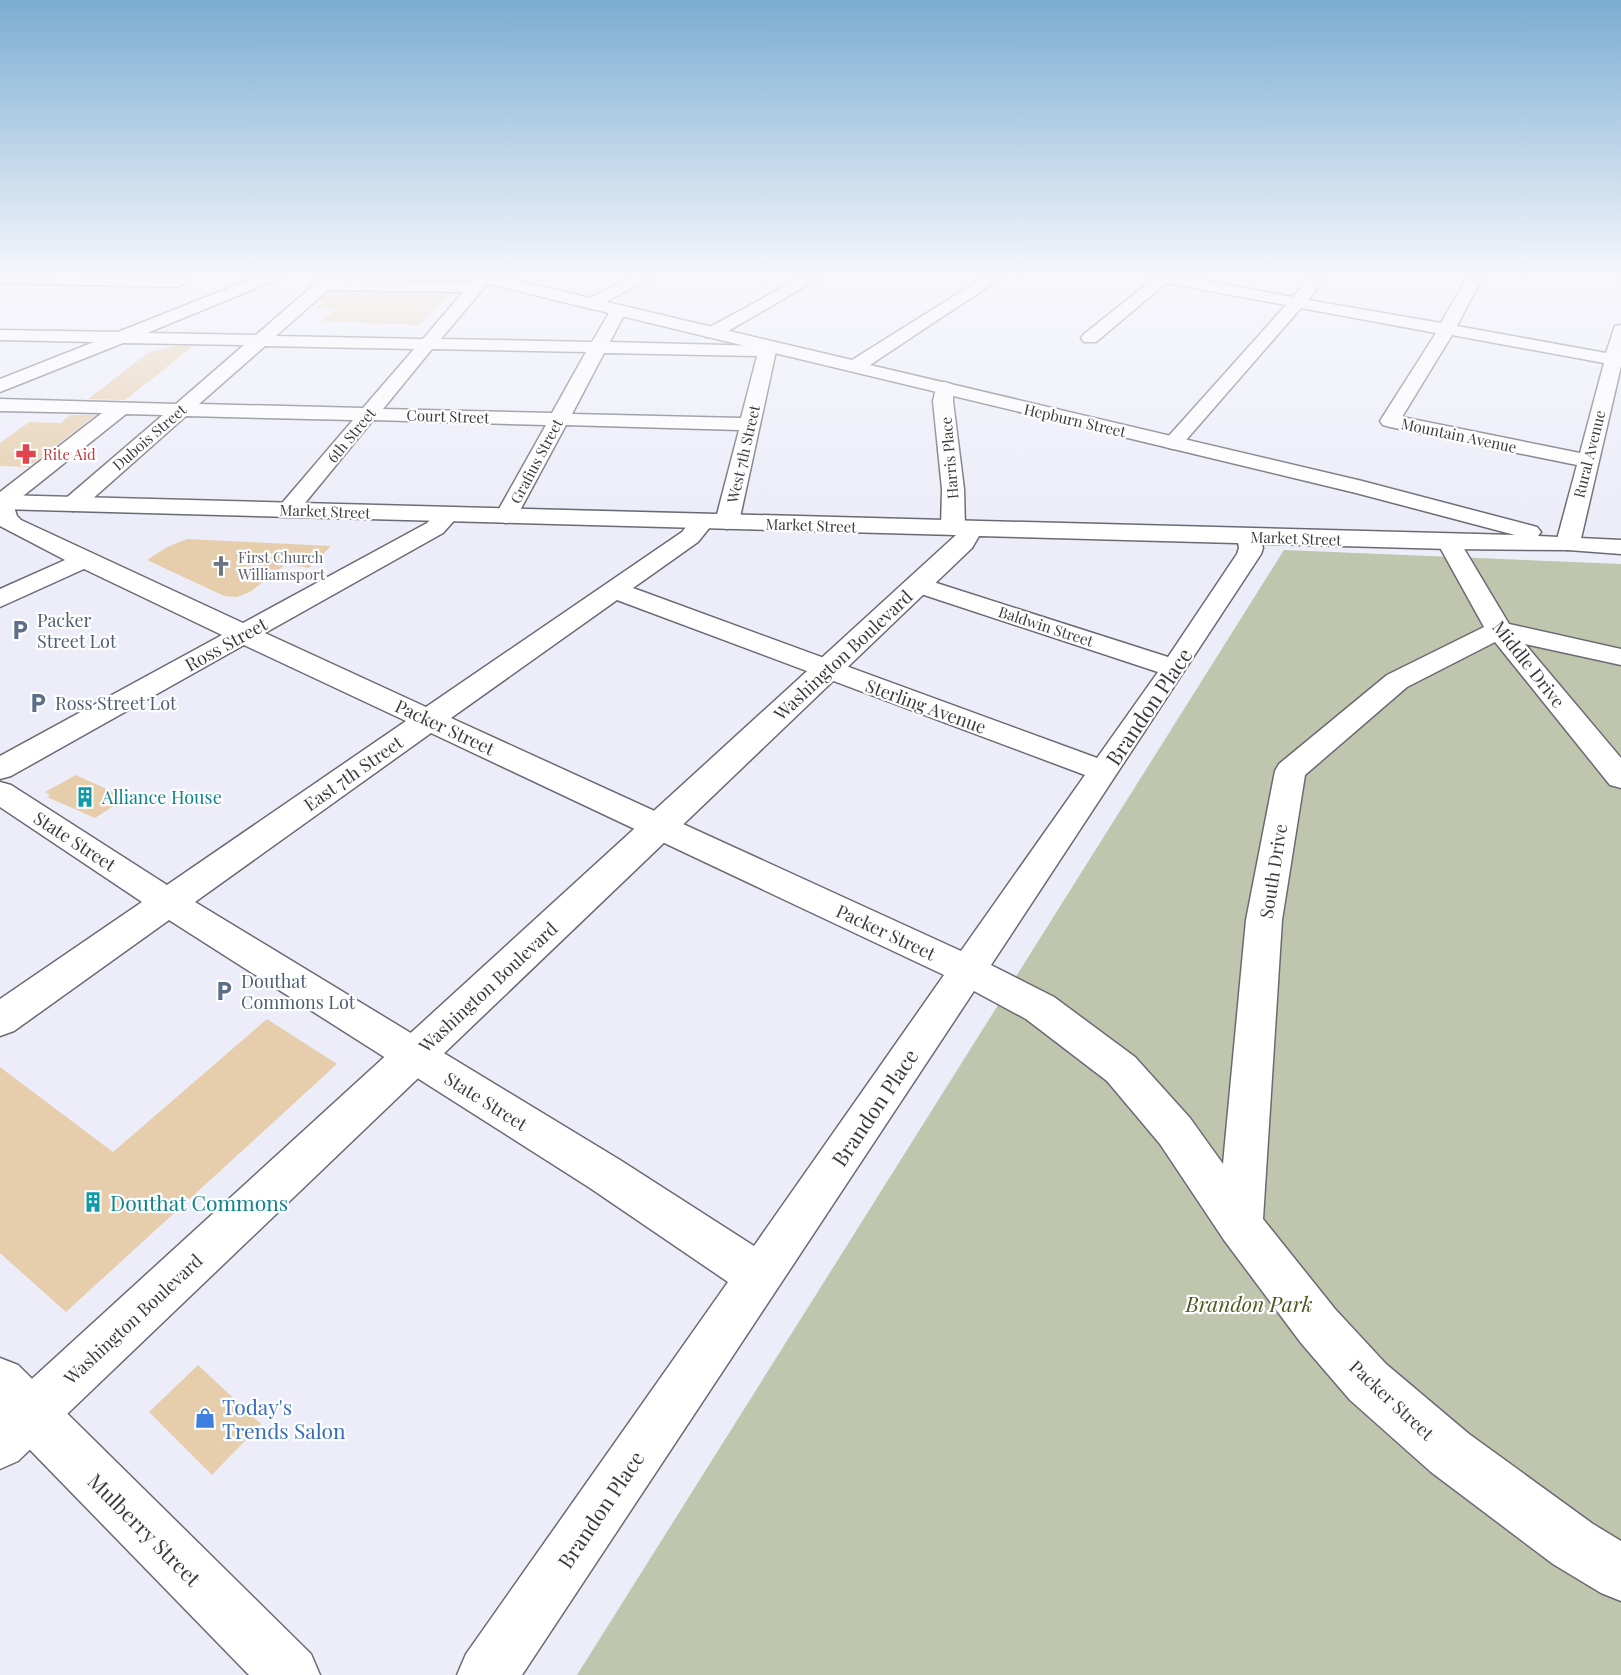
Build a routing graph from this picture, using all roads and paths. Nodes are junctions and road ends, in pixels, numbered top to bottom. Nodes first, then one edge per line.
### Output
1 (90, 354) edge
2 (245, 354) edge
3 (419, 354) edge
4 (594, 354) edge
5 (769, 354) edge
6 (794, 354) edge
7 (874, 354) edge
8 (1251, 354) edge
9 (1430, 354) edge
10 (1585, 354) edge
11 (1617, 360) edge
12 (854, 367) junction
13 (944, 388) junction
14 (1, 402) edge
15 (180, 410) junction
16 (369, 414) junction
17 (111, 416) junction
18 (559, 419) junction
19 (750, 424) junction
20 (162, 425) junction
21 (1173, 442) junction
22 (1587, 461) junction
23 (0, 502) edge
24 (72, 504) junction
25 (288, 509) junction
26 (449, 514) junction
27 (506, 516) junction
28 (715, 522) junction
29 (963, 528) junction
30 (1249, 536) junction
31 (1449, 542) junction
32 (1568, 543) junction
33 (1621, 547) edge
34 (84, 560) junction
35 (918, 585) junction
36 (614, 590) junction
37 (0, 598) edge
38 (1499, 630) junction
39 (243, 635) junction
40 (1621, 657) edge
41 (1174, 668) junction
42 (827, 670) junction
43 (429, 720) junction
44 (0, 769) edge
45 (1103, 771) junction
46 (1621, 778) edge
47 (0, 792) edge
48 (659, 828) junction
49 (168, 902) junction
50 (967, 970) junction
51 (0, 1020) edge
52 (414, 1056) junction
53 (1240, 1225) junction
54 (759, 1276) junction
55 (10, 1414) edge
56 (1621, 1573) edge
57 (290, 1675) edge
58 (487, 1675) edge

1 - 14 street
2 - 15 street, Dubois Street
3 - 16 street, 6th Street
4 - 18 street, Grafius Street
5 - 19 street, West 7th Street
6 - 12 street, Hepburn Street
7 - 12 street
8 - 21 street
9 - 22 street, Mountain Avenue
10 - 11 street
11 - 22 street, Rural Avenue
12 - 13 street, Hepburn Street
13 - 21 street, Hepburn Street
13 - 29 street, Harris Place
14 - 17 street
15 - 16 street, Court Street
15 - 17 street, Court Street
15 - 20 street, Dubois Street
16 - 18 street, Court Street
16 - 25 street, 6th Street
17 - 20 street
17 - 23 street
18 - 19 street, Court Street
18 - 27 street, Grafius Street
19 - 28 street, West 7th Street
20 - 24 street, Dubois Street
21 - 32 street, Hepburn Street
22 - 32 street, Rural Avenue
23 - 24 street, Market Street
23 - 34 street, Packer Street
24 - 25 street, Market Street
25 - 26 street, Market Street
26 - 27 street, Market Street
26 - 39 street, Ross Street
27 - 28 street, Market Street
28 - 29 street, Market Street
28 - 36 street, East 7th Street
29 - 30 street, Market Street
29 - 35 street, Washington Boulevard
30 - 31 street, Market Street
30 - 41 street, Brandon Place
31 - 32 street, Market Street
31 - 38 street, Middle Drive
32 - 33 street, Market Street
34 - 37 street
34 - 39 street, Packer Street
35 - 41 street, Baldwin Street
35 - 42 street, Washington Boulevard
36 - 42 street, Sterling Avenue
36 - 43 street, East 7th Street
38 - 40 street
38 - 46 street, Middle Drive
38 - 53 street, South Drive
39 - 43 street, Packer Street
39 - 44 street, Ross Street
41 - 45 street, Brandon Place
42 - 45 street, Sterling Avenue
42 - 48 street, Washington Boulevard
43 - 48 street, Packer Street
43 - 49 street, East 7th Street
45 - 50 street, Brandon Place
47 - 49 street, State Street
48 - 50 street, Packer Street
48 - 52 street, Washington Boulevard
49 - 51 street, East 7th Street
49 - 52 street, State Street
50 - 53 street, Packer Street
50 - 54 street, Brandon Place
52 - 54 street, State Street
52 - 55 street, Washington Boulevard
53 - 56 street, Packer Street
54 - 58 street, Brandon Place
55 - 57 street, Mulberry Street

